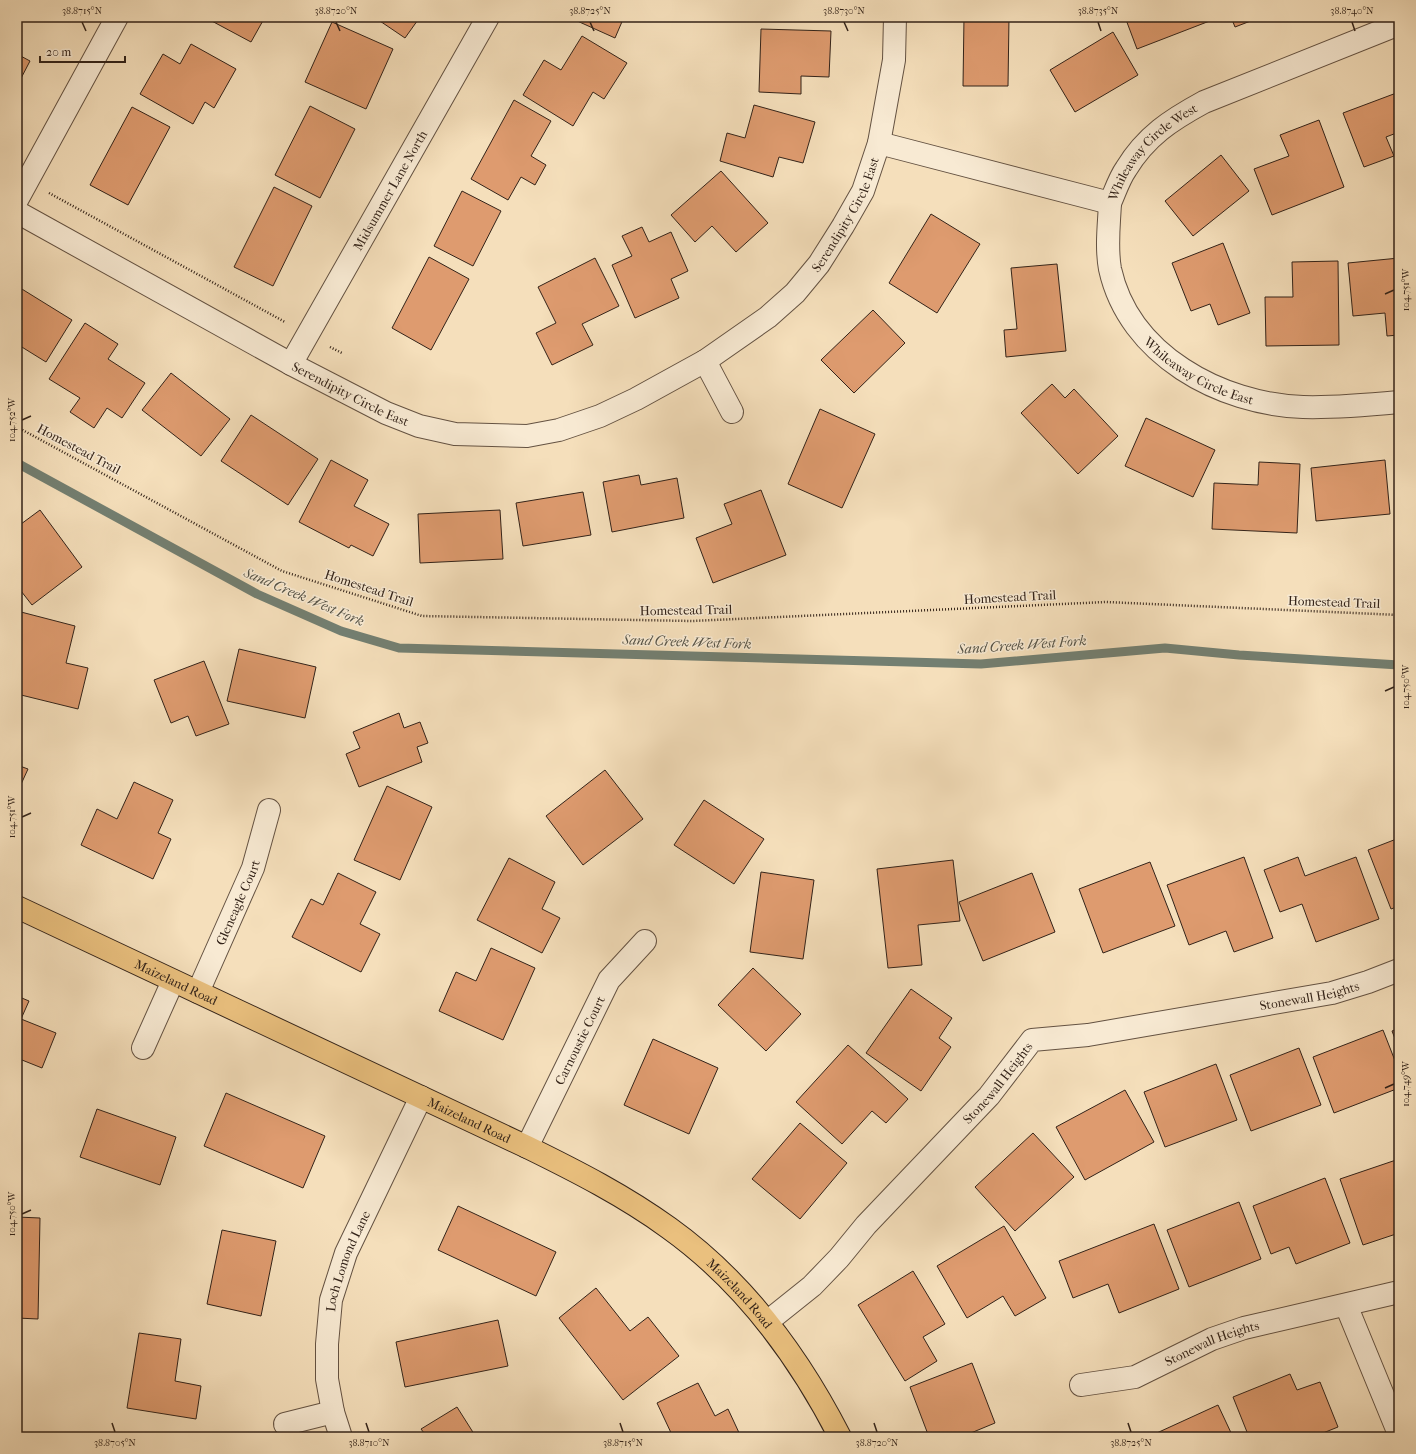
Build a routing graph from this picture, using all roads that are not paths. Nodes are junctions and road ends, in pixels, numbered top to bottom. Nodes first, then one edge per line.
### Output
1 (116, 17) edge
2 (488, 17) edge
3 (894, 17) edge
4 (1399, 24) edge
5 (879, 143) junction
6 (17, 200) edge
7 (1110, 203) junction
8 (17, 212) edge
9 (705, 361) junction
10 (291, 364) junction
11 (1399, 402) edge
12 (732, 412) dead end
13 (269, 810) dead end
14 (17, 907) edge
15 (645, 941) dead end
16 (1399, 970) edge
17 (173, 981) junction
18 (198, 992) junction
19 (143, 1048) dead end
20 (421, 1097) junction
21 (527, 1147) junction
22 (1399, 1292) edge
23 (1346, 1305) junction
24 (767, 1322) junction
25 (1081, 1385) dead end
26 (333, 1412) junction
27 (285, 1424) dead end
28 (1399, 1434) edge
29 (341, 1437) edge
30 (840, 1437) edge

1 - 6 street
2 - 10 street, Midsummer Lane North
3 - 5 street, Serendipity Circle East
4 - 7 street, Whileaway Circle West
5 - 7 street, Whileaway Circle West
5 - 9 street, Serendipity Circle East
7 - 11 street, Whileaway Circle East
8 - 10 street, Serendipity Circle East
9 - 10 street, Serendipity Circle East
9 - 12 street
13 - 18 street, Gleneagle Court
14 - 17 main road, Maizeland Road
15 - 21 street, Carnoustie Court
16 - 24 street, Stonewall Heights
17 - 18 main road, Maizeland Road
17 - 19 street
18 - 20 main road, Maizeland Road
20 - 21 main road, Maizeland Road
20 - 26 street, Loch Lomond Lane
21 - 24 main road, Maizeland Road
22 - 23 street, Stonewall Heights
23 - 25 street, Stonewall Heights
23 - 28 street
24 - 30 main road, Maizeland Road
26 - 27 street
26 - 29 street, Loch Lomond Lane

